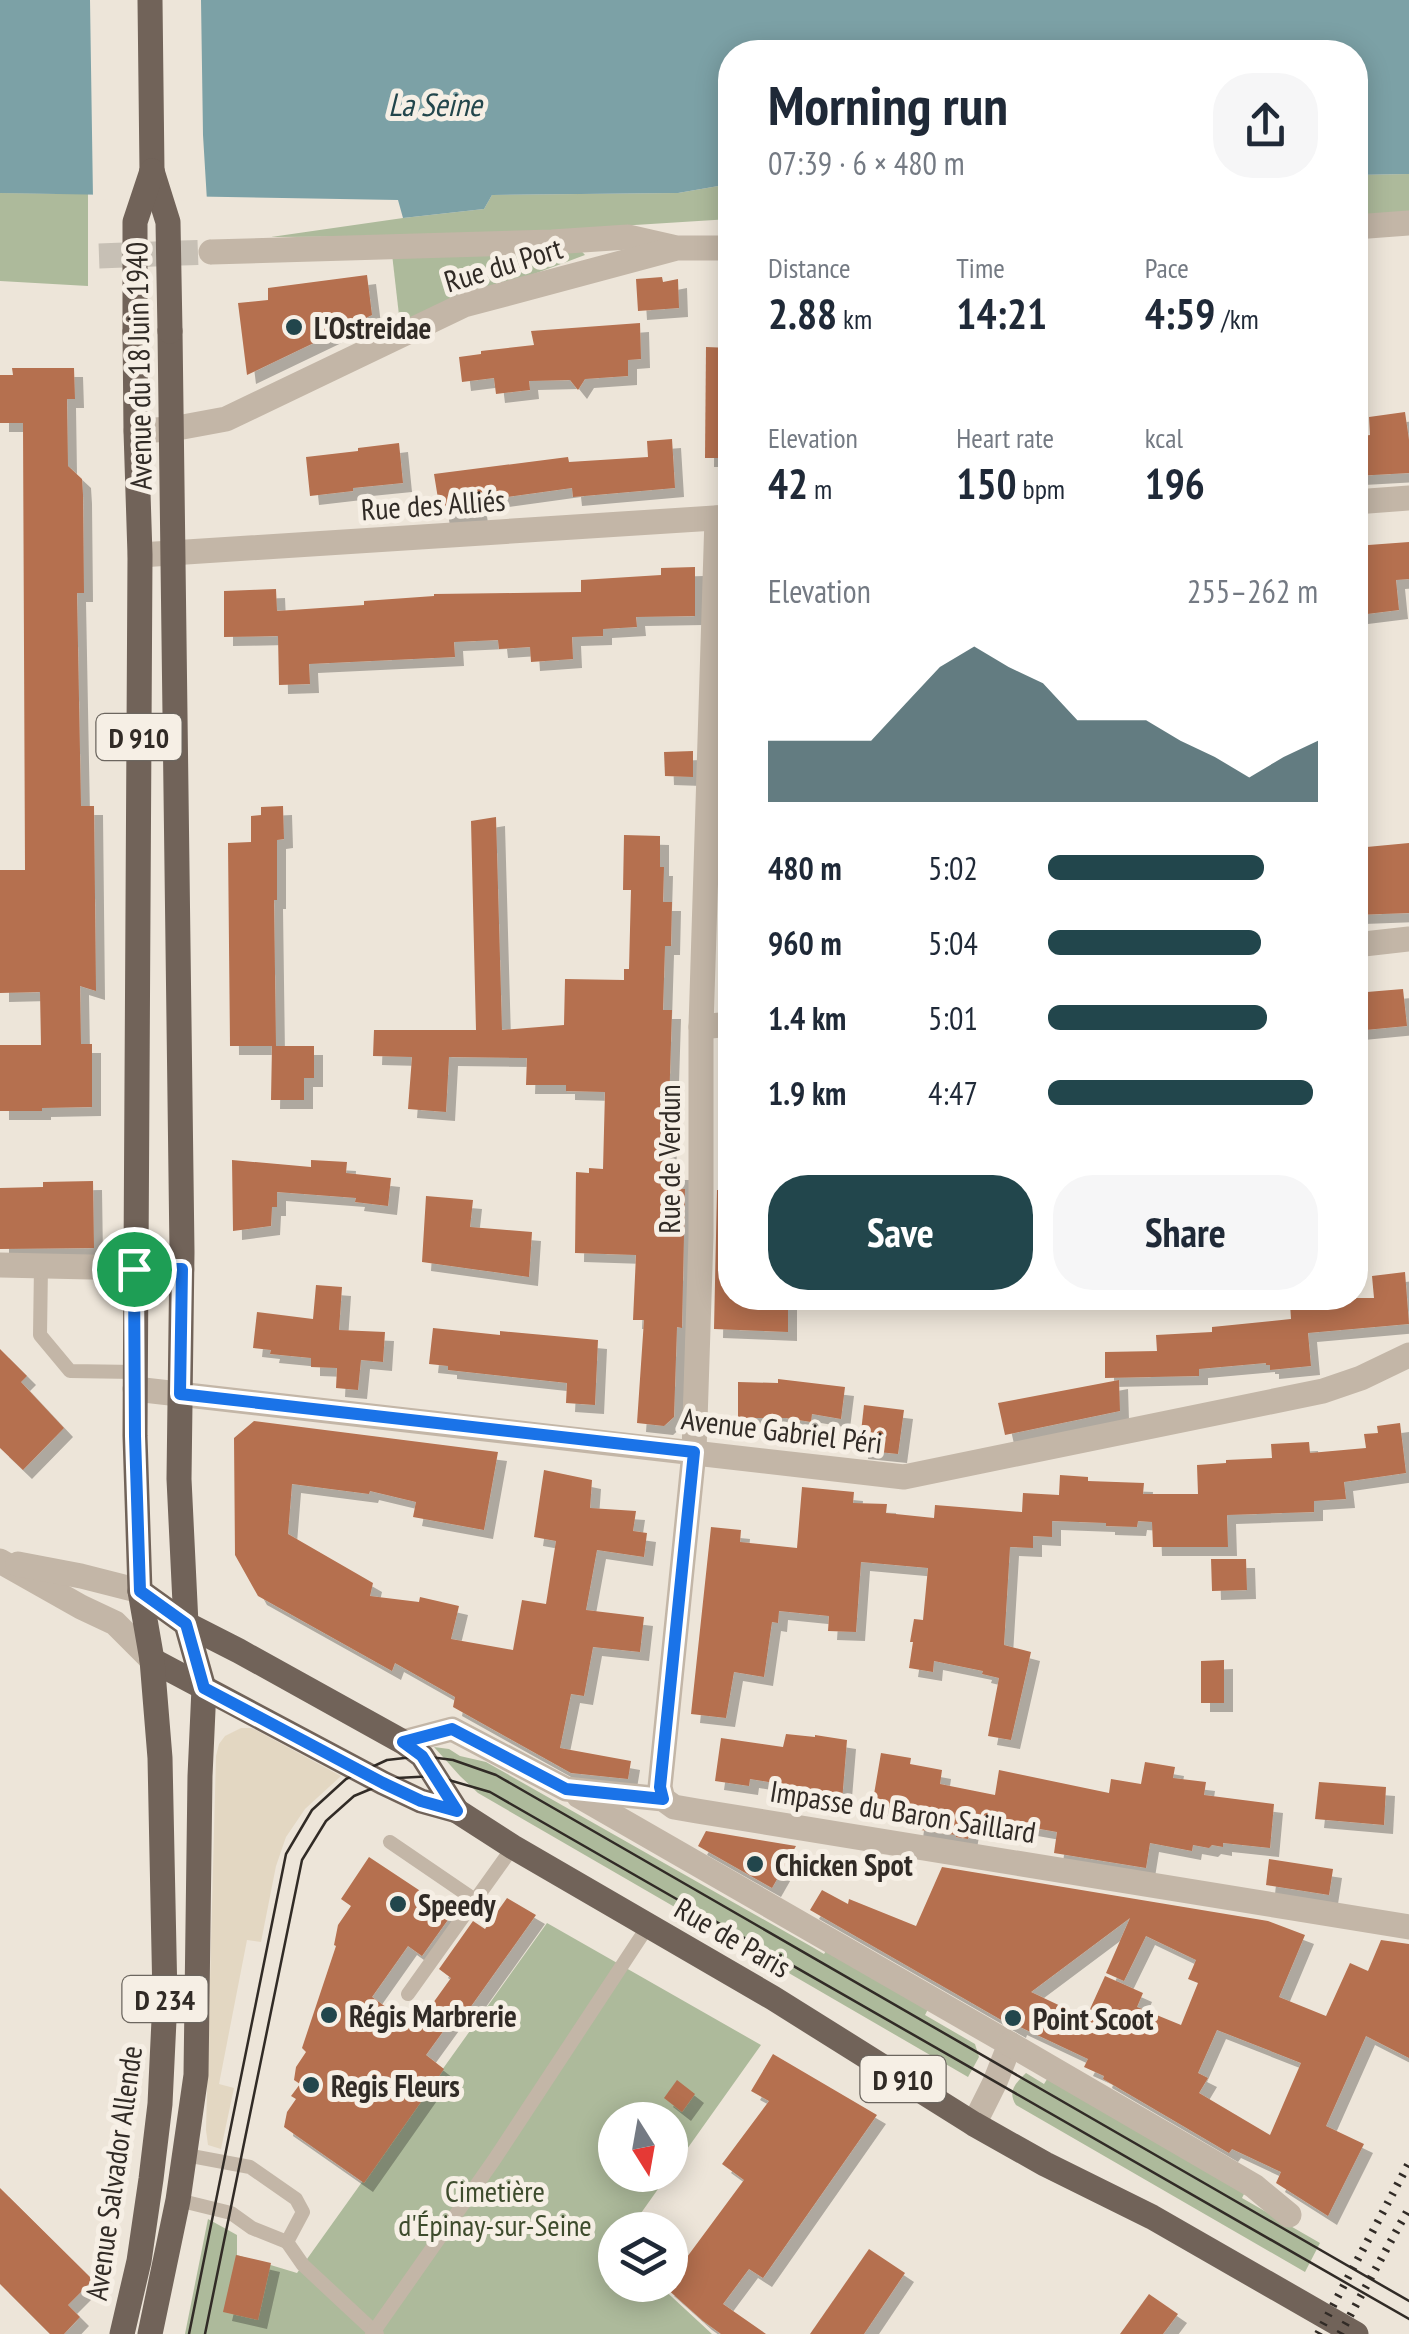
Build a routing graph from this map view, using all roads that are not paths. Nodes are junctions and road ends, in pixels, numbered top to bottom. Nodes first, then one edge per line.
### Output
1 (150, 0) edge
2 (152, 171) junction
3 (1409, 223) edge
4 (1368, 226) edge
5 (677, 248) junction
6 (718, 248) edge
7 (212, 252) tunnel mouth
8 (172, 429) junction
9 (136, 430) junction
10 (1409, 498) edge
11 (1368, 501) edge
12 (718, 518) edge
13 (140, 554) junction
14 (174, 554) junction
15 (718, 651) edge
16 (1409, 938) edge
17 (1368, 943) edge
18 (718, 1026) edge
19 (701, 1028) junction
20 (0, 1265) edge
21 (41, 1266) junction
22 (134, 1269) junction
23 (182, 1269) junction
24 (1409, 1355) edge
25 (135, 1380) junction
26 (180, 1394) junction
27 (694, 1452) junction
28 (0, 1561) edge
29 (140, 1591) junction
30 (186, 1624) junction
31 (152, 1660) junction
32 (204, 1688) junction
33 (403, 1742) junction
34 (566, 1789) junction
35 (663, 1799) junction
36 (457, 1811) junction
37 (390, 1842) dead end
38 (513, 1846) junction
39 (475, 1900) junction
40 (648, 1926) junction
41 (1409, 1926) edge
42 (408, 1994) dead end
43 (1010, 2044) junction
44 (974, 2124) junction
45 (186, 2155) junction
46 (178, 2200) junction
47 (1289, 2214) dead end
48 (287, 2242) junction
49 (374, 2333) edge
50 (122, 2334) edge
51 (150, 2334) edge
52 (1356, 2334) edge

1 - 2 main road, D 910
2 - 8 main road, Avenue du 18 Juin 1940 / D 910, bridge
2 - 9 main road, Avenue du 18 Juin 1940 / D 910, bridge
3 - 4 street
5 - 6 street, Rue du Port
5 - 7 street
5 - 8 street, Rue du Port
8 - 9 street, Rue du Port
8 - 14 main road, Avenue du 18 Juin 1940 / D 910
9 - 13 main road, Avenue du 18 Juin 1940 / D 910
10 - 11 street
12 - 14 street, Rue des Alliés
13 - 14 street, Rue des Alliés
13 - 22 main road, Avenue du 18 Juin 1940 / D 910
14 - 23 main road, Avenue du 18 Juin 1940 / D 910
15 - 19 street, Rue de Verdun
16 - 17 street
18 - 19 street
19 - 27 street, Rue de Verdun
20 - 21 street
21 - 22 street
21 - 25 lane
22 - 23 street
22 - 25 main road, Avenue du 18 Juin 1940 / D 910
23 - 26 main road, Avenue du 18 Juin 1940 / D 910
24 - 27 street, Avenue Gabriel Péri
25 - 26 street, Avenue Gabriel Péri
25 - 29 main road, Avenue du 18 Juin 1940 / D 910
26 - 27 street, Avenue Gabriel Péri
26 - 30 main road, Avenue du 18 Juin 1940 / D 910
27 - 35 street, Rue de Verdun
28 - 29 street
28 - 31 street
29 - 30 main road, D 910
29 - 31 main road, D 910
30 - 32 main road, D 910
30 - 33 main road, Rue de Paris / D 910
31 - 32 main road, D 910
31 - 50 main road, Avenue Salvador Allende / D 234
32 - 36 main road, Rue de Paris / D 910
32 - 45 main road, Avenue Salvador Allende / D 234
33 - 34 street, Impasse du Baron Saillard
33 - 36 main road, Rue de Paris / D 910
34 - 35 street, Impasse du Baron Saillard
34 - 43 street, Rue de Paris
35 - 41 street, Impasse du Baron Saillard
36 - 38 main road, Rue de Paris / D 910
37 - 39 lane
38 - 39 lane
38 - 40 main road, Rue de Paris / D 910
39 - 42 lane
40 - 44 main road, Rue de Paris / D 910
40 - 49 lane
43 - 44 street
43 - 47 street, Rue de Paris
44 - 52 main road, Rue de Paris / D 910
45 - 46 main road, Avenue Salvador Allende / D 234
45 - 48 lane
46 - 48 lane
46 - 51 main road, Avenue Salvador Allende / D 234
48 - 49 lane

